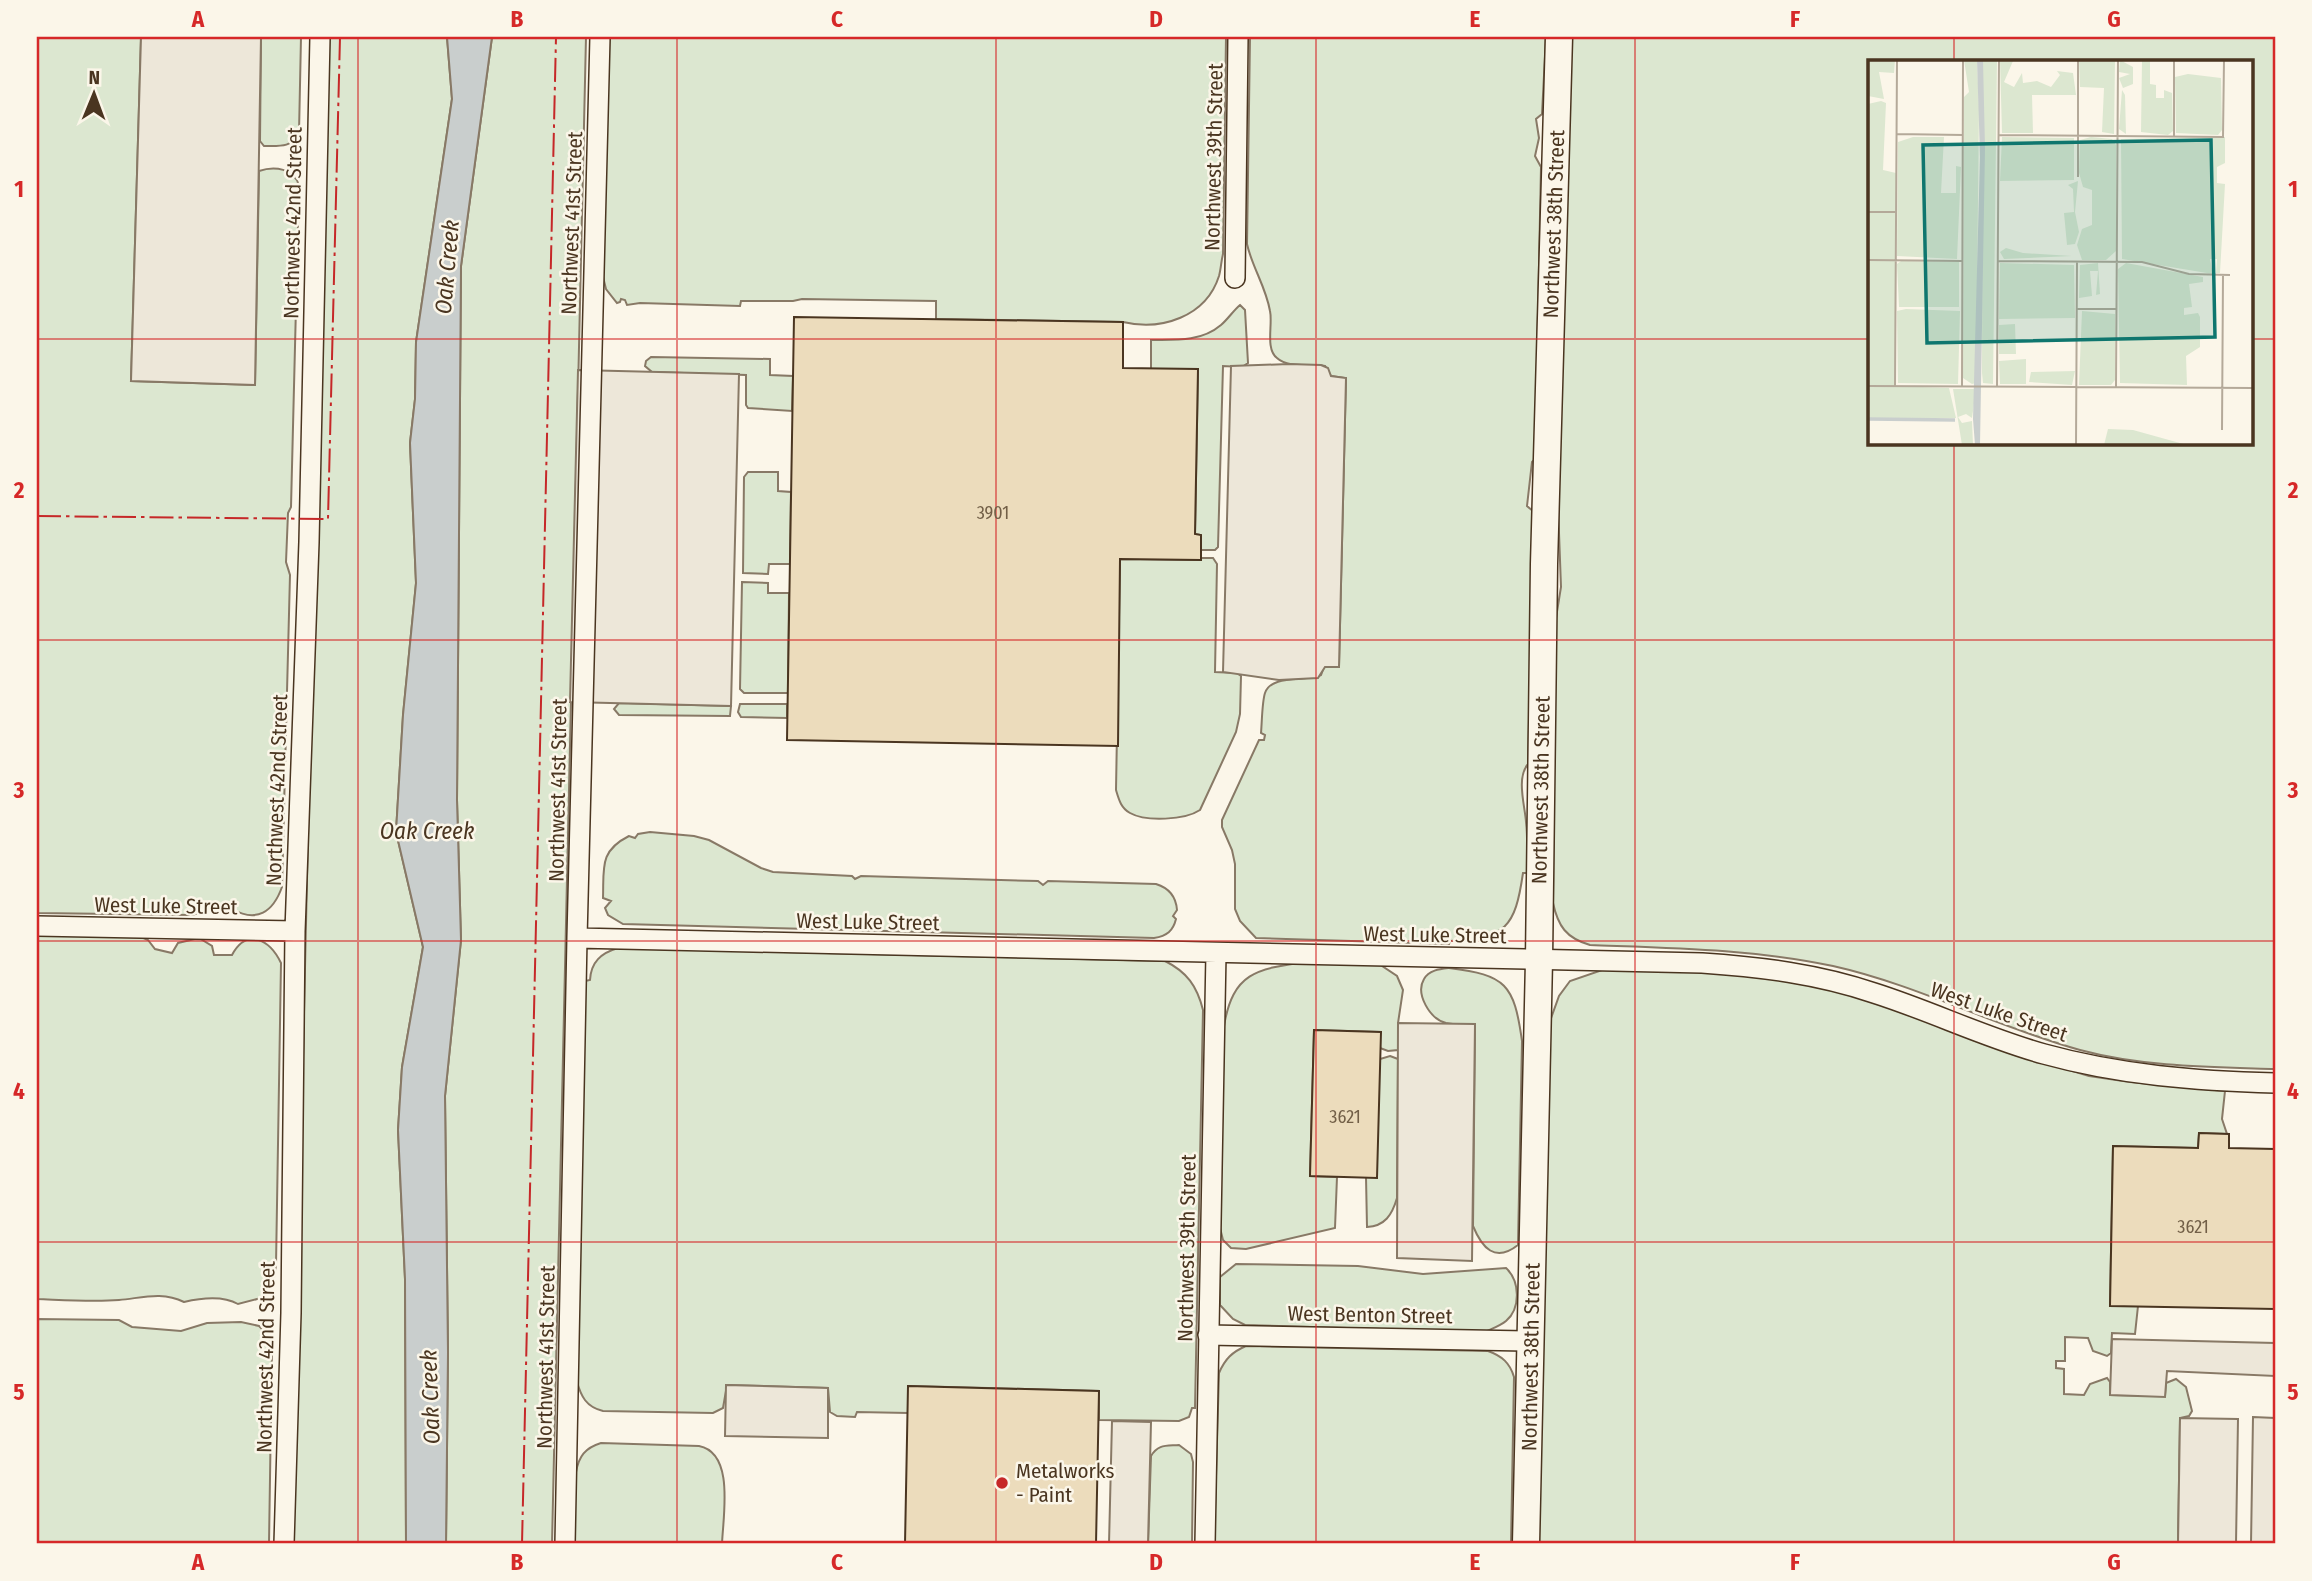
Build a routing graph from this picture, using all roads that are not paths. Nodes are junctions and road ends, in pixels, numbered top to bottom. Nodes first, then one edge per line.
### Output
1 (320, 37) edge
2 (600, 37) edge
3 (1238, 37) edge
4 (1559, 37) edge
5 (1235, 278) dead end
6 (37, 926) edge
7 (295, 931) junction
8 (577, 938) junction
9 (1216, 953) junction
10 (1539, 960) junction
11 (2275, 1083) edge
12 (1208, 1335) junction
13 (1531, 1341) junction
14 (284, 1544) edge
15 (565, 1544) edge
16 (1205, 1544) edge
17 (1526, 1544) edge

1 - 7 street, Northwest 42nd Street
2 - 8 street, Northwest 41st Street
3 - 5 street, Northwest 39th Street
4 - 10 street, Northwest 38th Street
6 - 7 street, West Luke Street
7 - 14 street, Northwest 42nd Street
8 - 9 street, West Luke Street
8 - 15 street, Northwest 41st Street
9 - 10 street, West Luke Street
9 - 12 street, Northwest 39th Street
10 - 11 street, West Luke Street
10 - 13 street, Northwest 38th Street
12 - 13 street, West Benton Street
12 - 16 street, Northwest 39th Street
13 - 17 street, Northwest 38th Street

